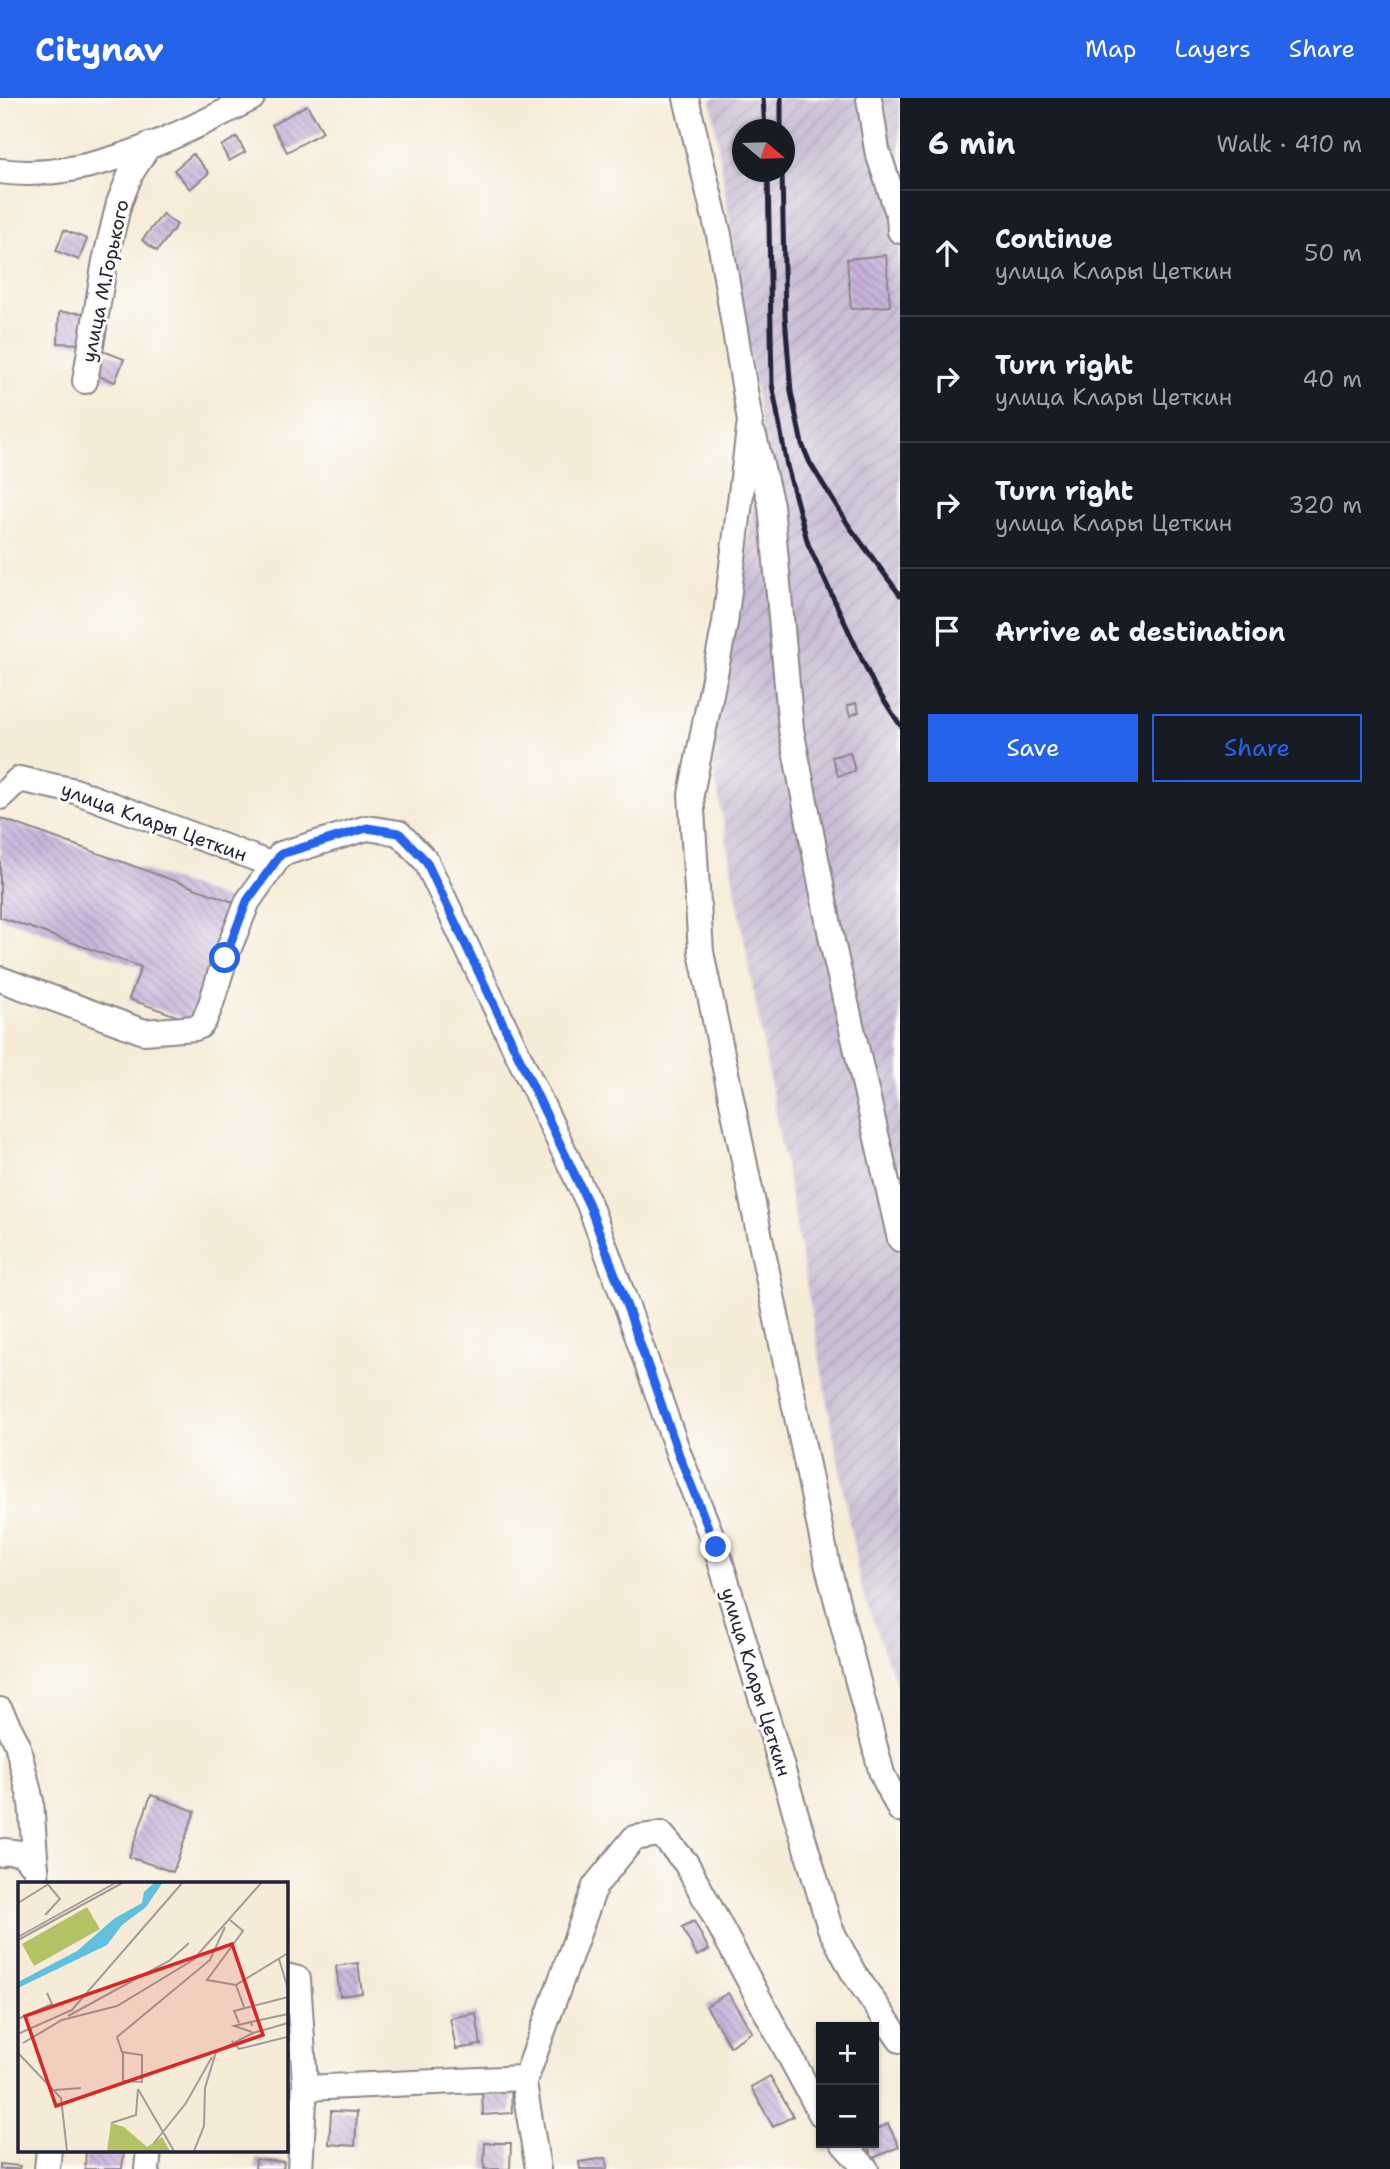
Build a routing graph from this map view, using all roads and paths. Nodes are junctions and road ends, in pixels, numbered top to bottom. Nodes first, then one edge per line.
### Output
1 (252, 98) edge
2 (686, 98) edge
3 (869, 98) edge
4 (149, 145) junction
5 (0, 171) edge
6 (900, 231) edge
7 (85, 381) dead end
8 (750, 421) junction
9 (0, 797) edge
10 (273, 865) junction
11 (0, 979) edge
12 (900, 1239) edge
13 (0, 1710) edge
14 (900, 1810) edge
15 (0, 1854) edge
16 (36, 1876) edge
17 (287, 1976) edge
18 (900, 2040) edge
19 (523, 2077) junction
20 (305, 2088) junction
21 (816, 2105) edge
22 (847, 2148) edge
23 (300, 2169) edge
24 (538, 2169) edge
25 (866, 2169) edge

1 - 4 street
2 - 8 street
3 - 6 street
4 - 5 street
4 - 7 street, улица М.Горького
8 - 12 street
8 - 14 street
9 - 10 street, улица Клары Цеткин
10 - 11 street, улица Клары Цеткин
10 - 18 street, улица Клары Цеткин
13 - 16 street
15 - 16 street
17 - 20 street
19 - 20 street
19 - 21 street
19 - 24 street
20 - 23 street
22 - 25 street

